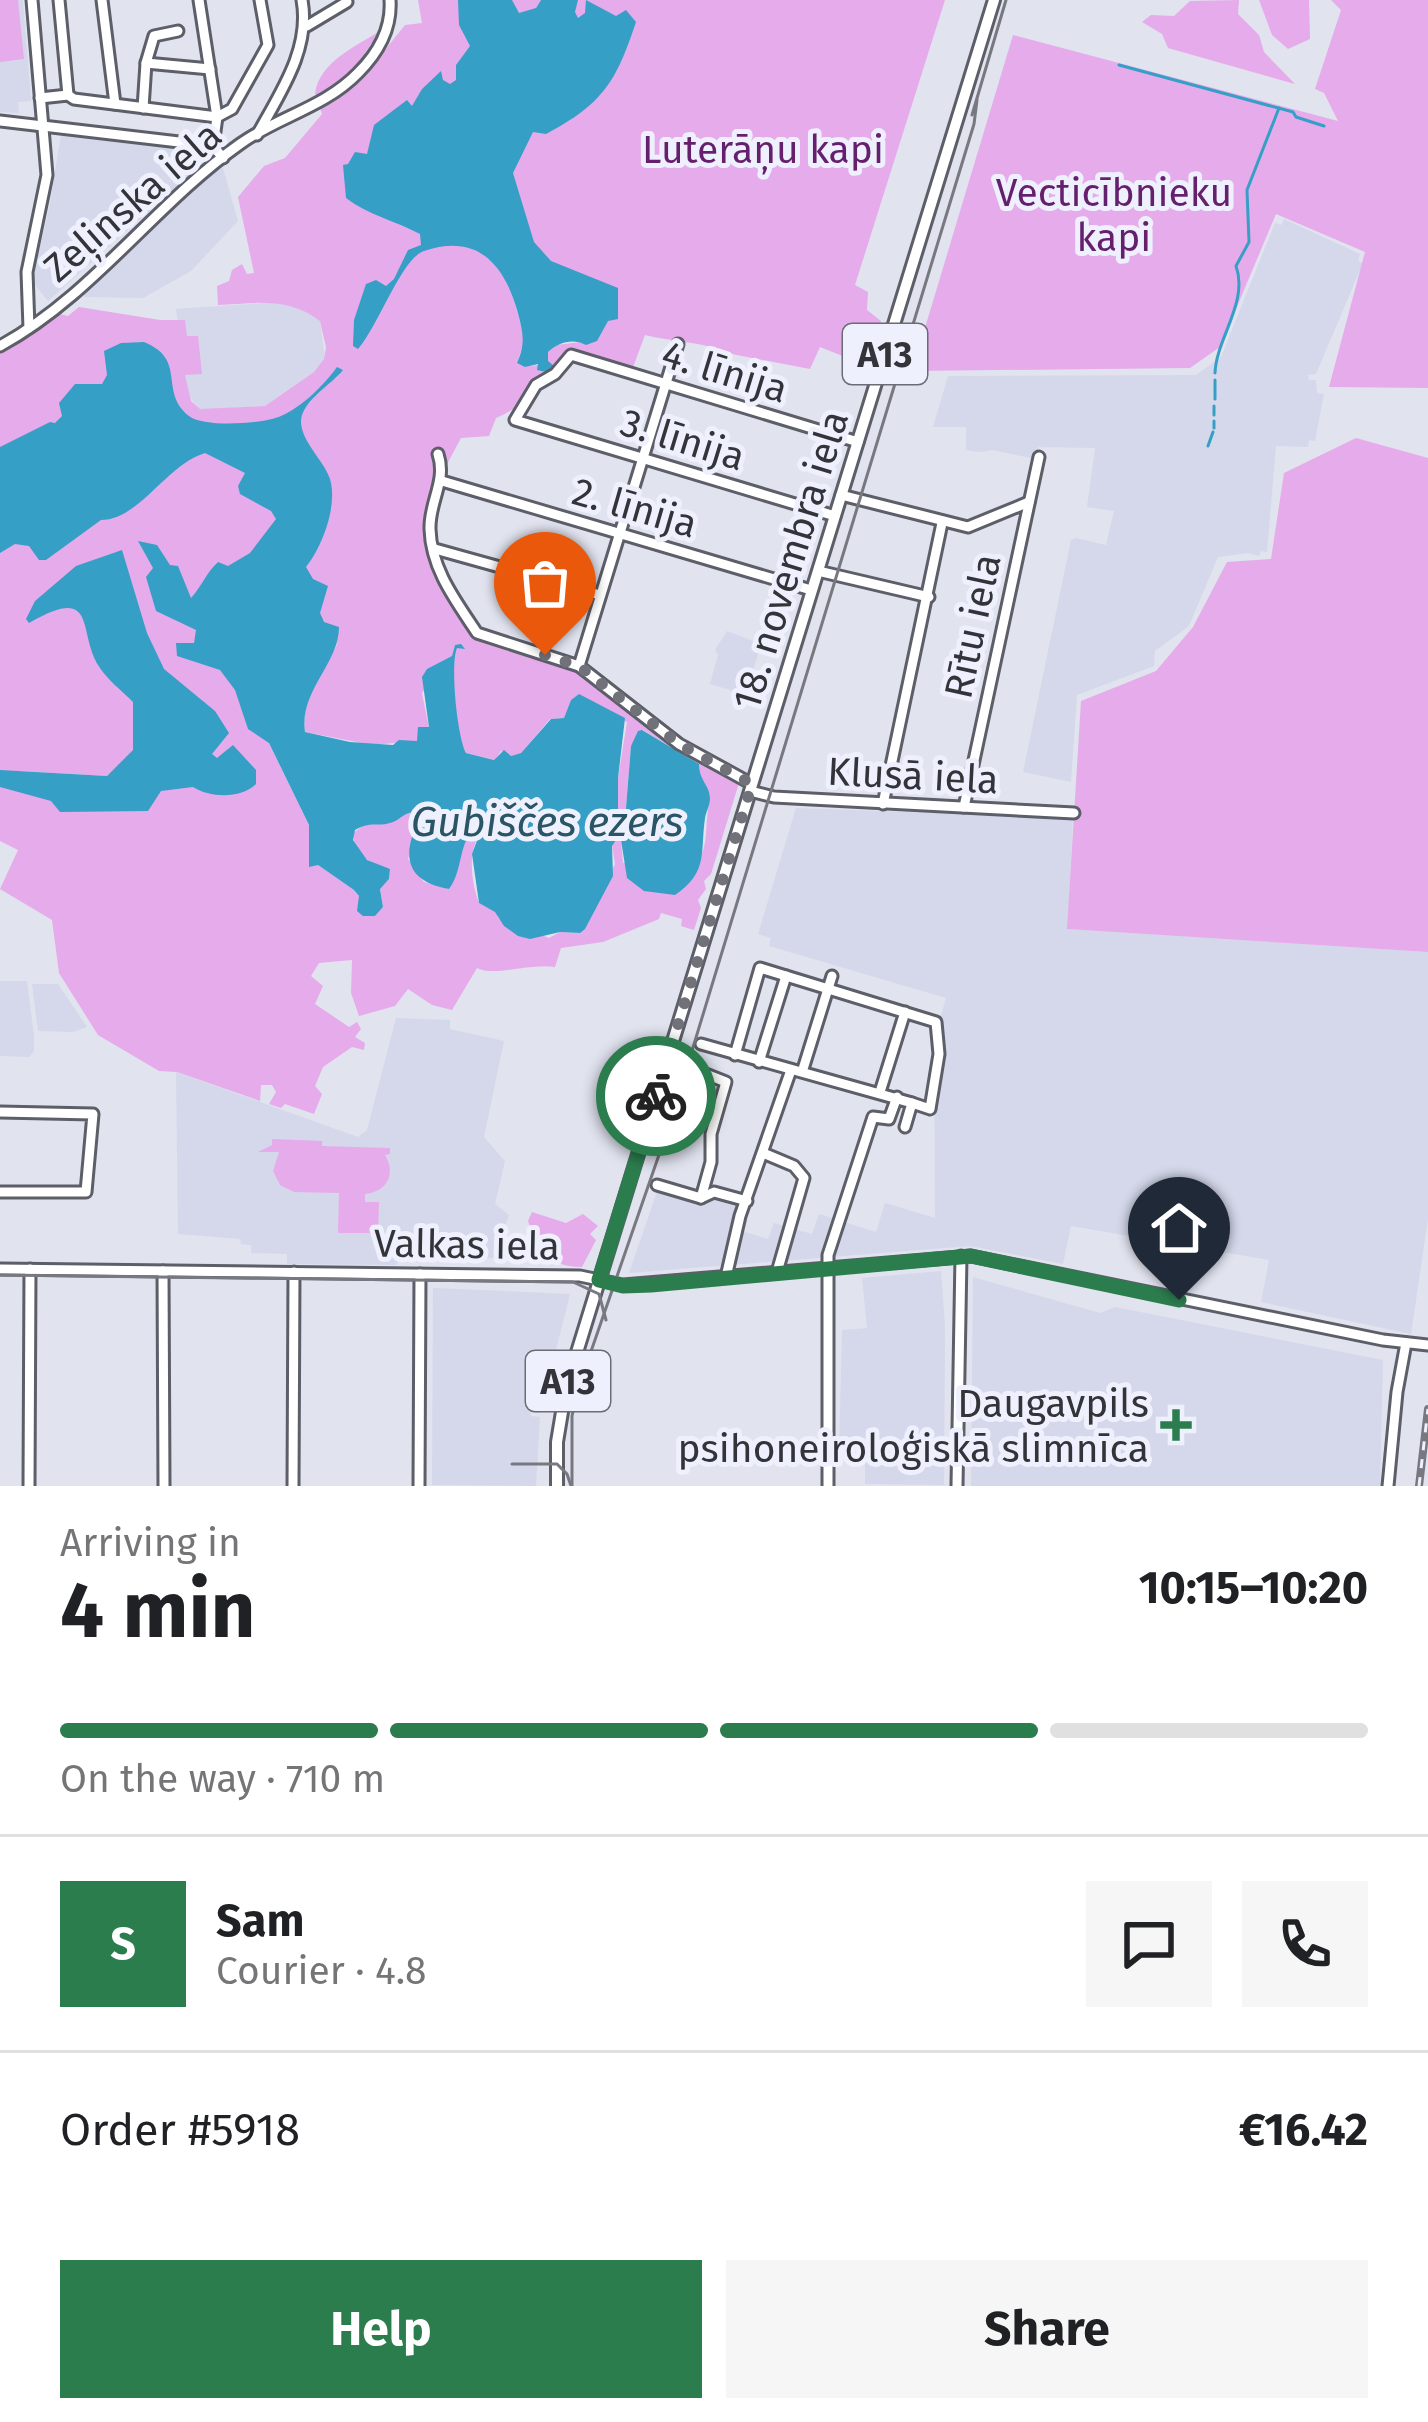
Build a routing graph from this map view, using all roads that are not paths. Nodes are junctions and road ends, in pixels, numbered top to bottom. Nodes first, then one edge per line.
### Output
1 (32, 0) edge
2 (59, 0) edge
3 (103, 0) edge
4 (199, 0) edge
5 (260, 0) edge
6 (302, 0) edge
7 (390, 0) edge
8 (994, 0) edge
9 (351, 1) edge
10 (157, 20) dead end
11 (307, 26) junction
12 (178, 31) dead end
13 (160, 34) junction
14 (146, 63) junction
15 (210, 69) junction
16 (68, 95) junction
17 (40, 98) junction
18 (115, 104) junction
19 (143, 108) junction
20 (217, 117) junction
21 (0, 122) edge
22 (43, 124) junction
23 (256, 135) junction
24 (213, 146) junction
25 (223, 158) junction
26 (29, 328) junction
27 (678, 344) dead end
28 (0, 346) edge
29 (665, 384) junction
30 (514, 419) joint
31 (858, 442) junction
32 (438, 454) dead end
33 (1039, 457) dead end
34 (642, 458) junction
35 (442, 481) junction
36 (842, 495) junction
37 (1029, 502) junction
38 (835, 516) junction
39 (943, 523) junction
40 (618, 534) junction
41 (435, 549) junction
42 (818, 572) junction
43 (811, 590) junction
44 (599, 595) junction
45 (929, 597) junction
46 (579, 666) junction
47 (751, 788) junction
48 (884, 804) junction
49 (964, 808) junction
50 (1074, 813) dead end
51 (786, 976) junction
52 (832, 976) dead end
53 (828, 989) junction
54 (905, 1012) junction
55 (701, 1044) dead end
56 (735, 1055) junction
57 (759, 1062) junction
58 (693, 1069) dead end
59 (797, 1070) junction
60 (880, 1092) junction
61 (897, 1097) junction
62 (912, 1103) junction
63 (0, 1112) edge
64 (905, 1126) dead end
65 (763, 1153) junction
66 (657, 1185) dead end
67 (0, 1192) edge
68 (701, 1198) junction
69 (747, 1201) junction
70 (961, 1256) junction
71 (830, 1268) junction
72 (0, 1269) edge
73 (30, 1269) junction
74 (163, 1271) junction
75 (294, 1272) junction
76 (777, 1272) junction
77 (420, 1274) junction
78 (726, 1277) junction
79 (599, 1280) junction
80 (1406, 1343) junction
81 (1426, 1345) edge
82 (29, 1486) edge
83 (164, 1486) edge
84 (292, 1486) edge
85 (419, 1486) edge
86 (557, 1486) edge
87 (828, 1486) edge
88 (957, 1486) edge
89 (1388, 1486) edge

1 - 17 street
2 - 16 street
3 - 18 street
4 - 15 street
5 - 20 street
6 - 11 street
7 - 23 street, Zeļinska iela
8 - 31 main road, 18. novembra iela / A13
9 - 11 street
10 - 13 street
11 - 23 street
12 - 13 street
13 - 14 street
14 - 15 street
14 - 19 street
15 - 20 street
16 - 17 street
16 - 18 street
17 - 22 street
18 - 19 street
19 - 20 street
20 - 24 street
21 - 22 street
22 - 24 street
22 - 26 street
23 - 25 street, Zeļinska iela
24 - 25 street
25 - 26 street, Zeļinska iela
26 - 28 street, Zeļinska iela
27 - 29 street
29 - 30 street, 4. līnija
29 - 31 street, 4. līnija
29 - 34 street
30 - 34 street, 3. līnija
31 - 36 main road, 18. novembra iela / A13
32 - 35 street
33 - 37 street, Rītu iela
34 - 38 street, 3. līnija
34 - 40 street
35 - 40 street, 2. līnija
35 - 41 street
36 - 38 main road, 18. novembra iela / A13
36 - 39 street
37 - 39 street
37 - 49 street, Rītu iela
38 - 42 main road, 18. novembra iela / A13
39 - 45 street
40 - 43 street, 2. līnija
40 - 44 street
41 - 44 street
41 - 46 street
42 - 43 main road, 18. novembra iela / A13
42 - 45 street
43 - 47 main road, 18. novembra iela / A13
44 - 46 street
45 - 48 street
46 - 47 street
47 - 48 street, Klusā iela
47 - 79 main road, 18. novembra iela / A13
48 - 49 street, Klusā iela
49 - 50 street, Klusā iela
51 - 53 street
51 - 56 street
51 - 57 street
52 - 53 street
53 - 54 street
53 - 59 street
54 - 60 street
54 - 62 street
55 - 56 street
56 - 57 street
57 - 59 street
58 - 68 street
59 - 60 street
59 - 65 street
60 - 61 street
61 - 62 street
61 - 71 street
62 - 64 street
63 - 67 street
65 - 69 street
65 - 76 street
66 - 68 street
68 - 69 street
69 - 78 street
70 - 71 street, Valkas iela
70 - 80 street, Valkas iela
70 - 88 street
71 - 76 street, Valkas iela
71 - 87 street
72 - 73 street, Valkas iela
73 - 74 street, Valkas iela
73 - 82 street
74 - 75 street, Valkas iela
74 - 83 street
75 - 77 street, Valkas iela
75 - 84 street
76 - 78 street, Valkas iela
77 - 79 street, Valkas iela
77 - 85 street
78 - 79 street, Valkas iela
79 - 86 main road, 18. novembra iela / A13
80 - 81 street, Valkas iela
80 - 89 street

